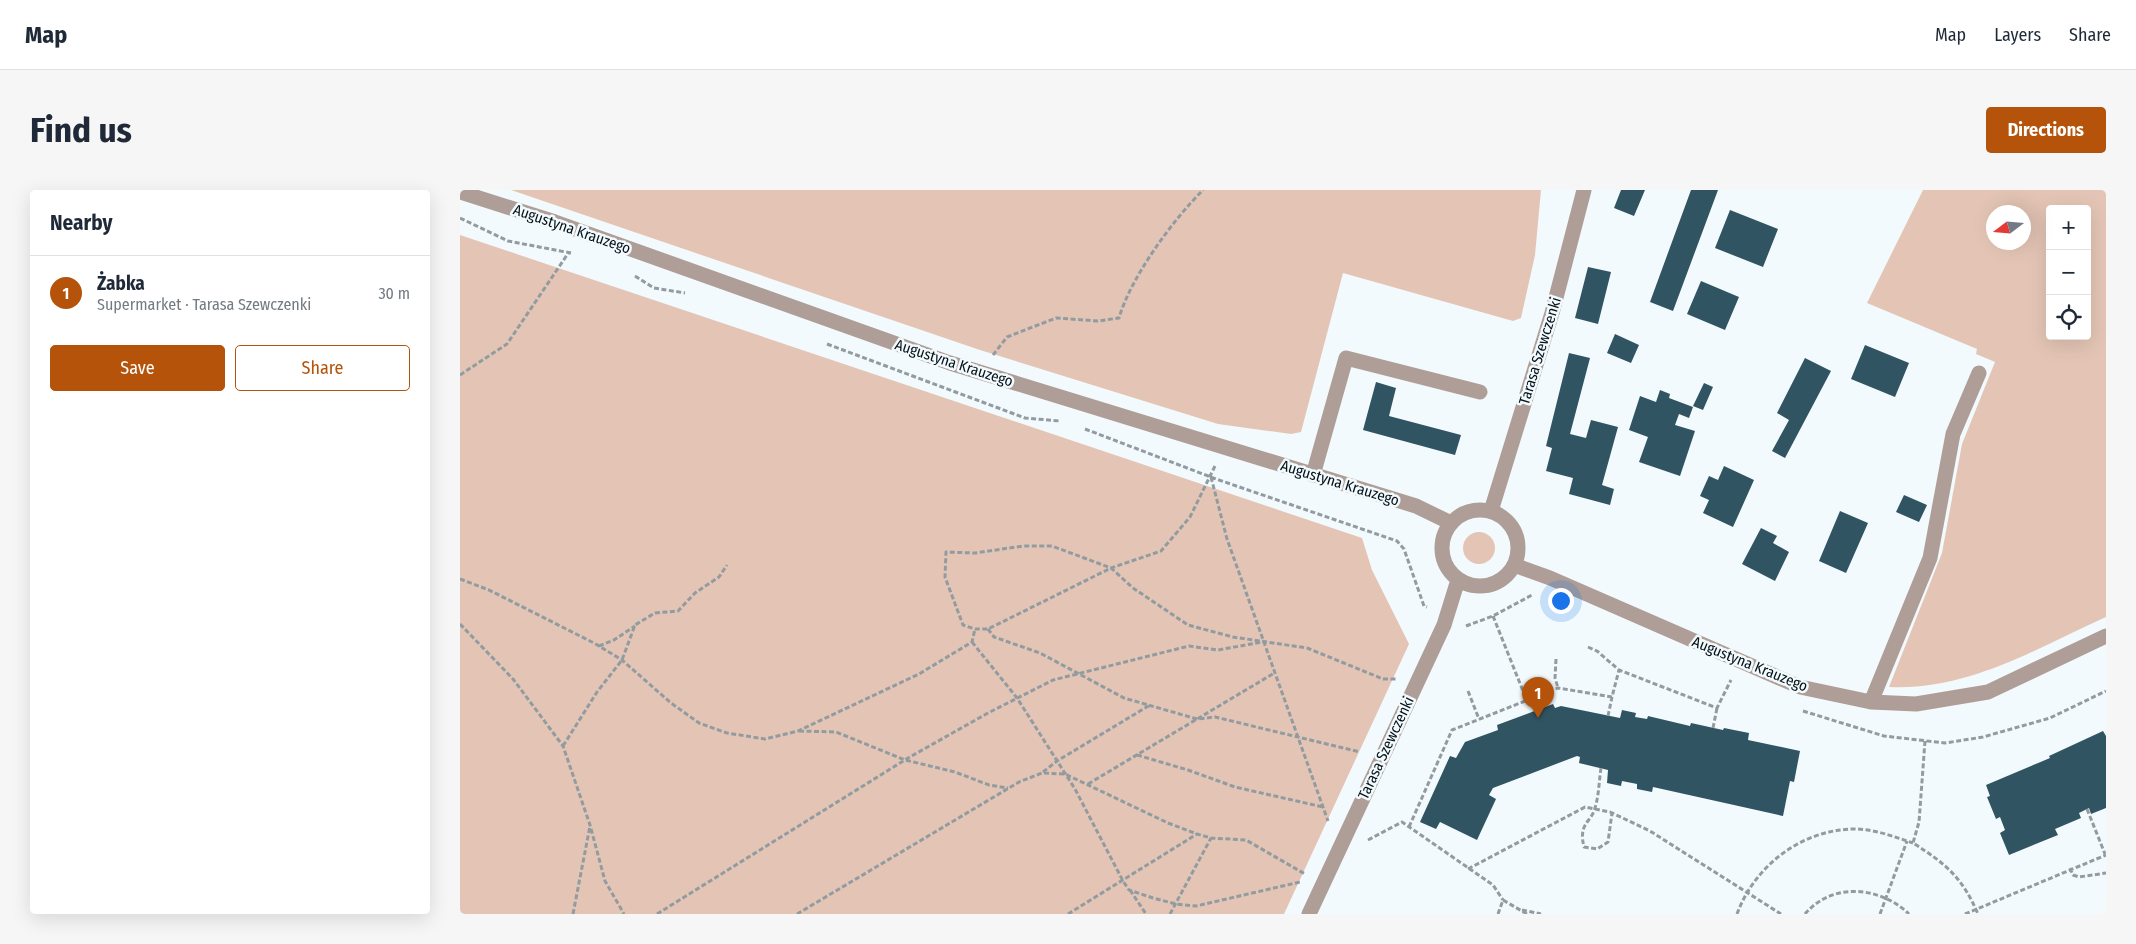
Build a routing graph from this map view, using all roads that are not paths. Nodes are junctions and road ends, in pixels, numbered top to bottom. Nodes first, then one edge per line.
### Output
1 (1584, 190) edge
2 (460, 192) edge
3 (1979, 373) dead end
4 (1480, 392) dead end
5 (1313, 474) junction
6 (1491, 511) junction
7 (1451, 523) junction
8 (1514, 565) junction
9 (1458, 580) junction
10 (2106, 636) edge
11 (1871, 702) junction
12 (1309, 914) edge

1 - 6 street, Tarasa Szewczenki
2 - 5 street, Augustyna Krauzego
3 - 11 street
4 - 5 street
5 - 7 street, Augustyna Krauzego
6 - 7 street
6 - 8 street
7 - 9 street
8 - 9 street
8 - 11 street, Augustyna Krauzego
9 - 12 street, Tarasa Szewczenki
10 - 11 street, Augustyna Krauzego

